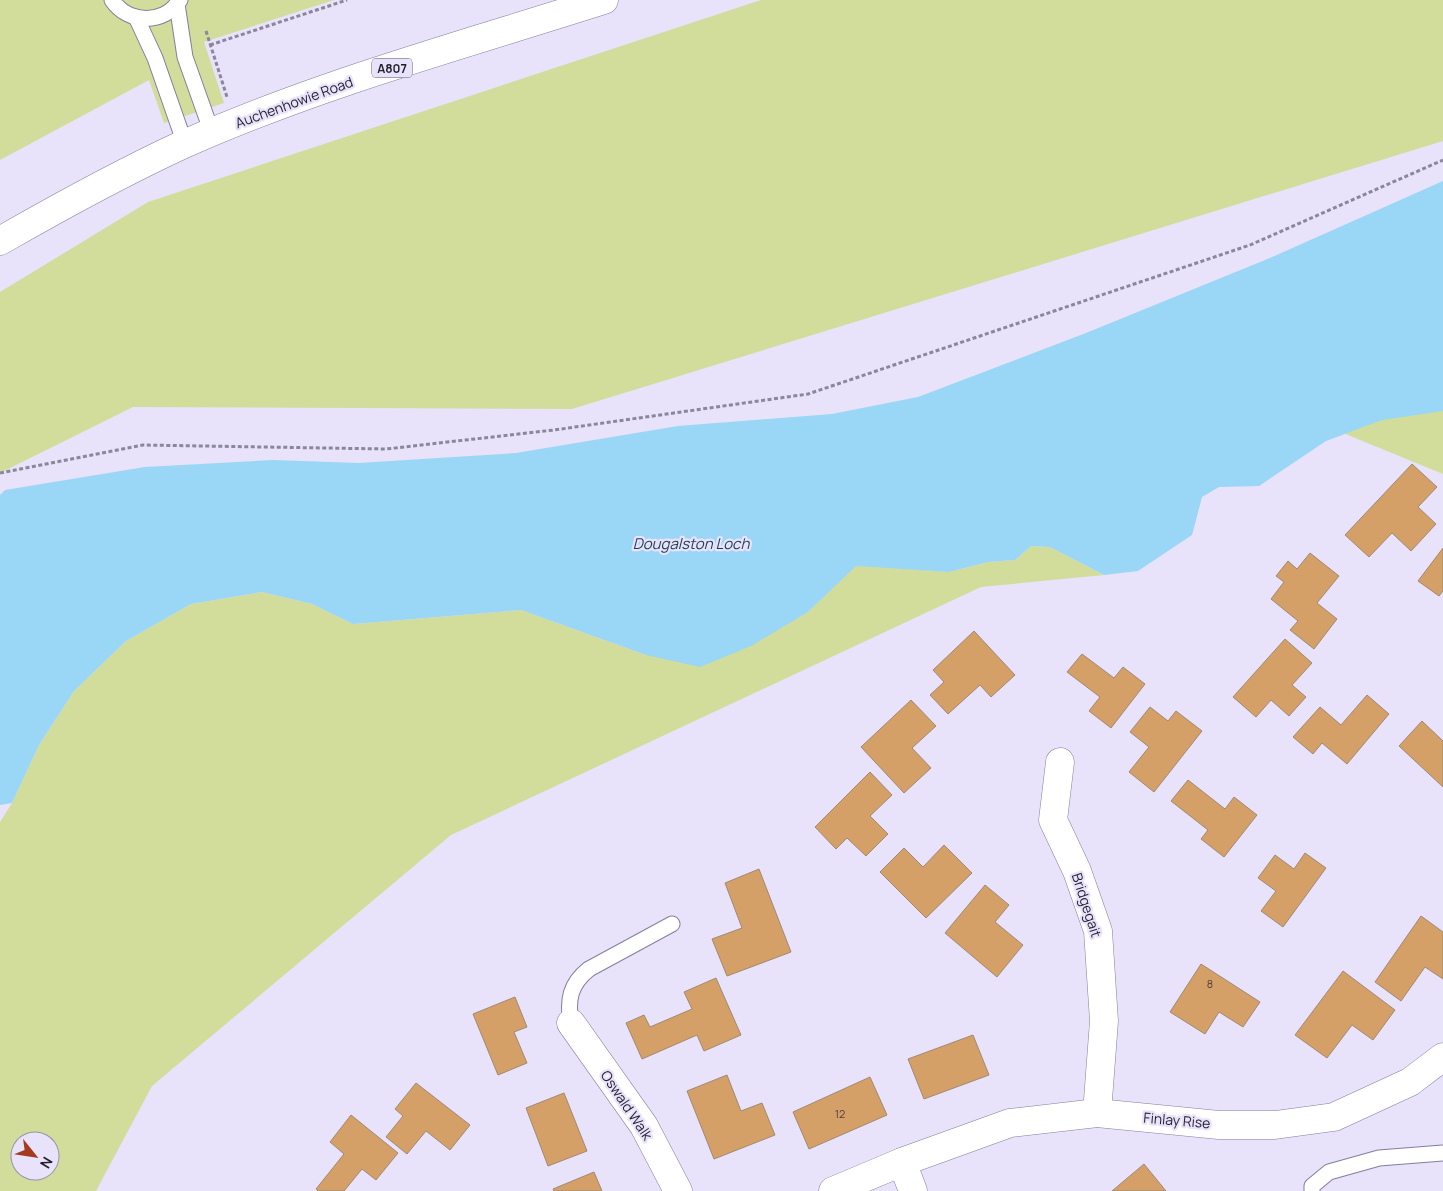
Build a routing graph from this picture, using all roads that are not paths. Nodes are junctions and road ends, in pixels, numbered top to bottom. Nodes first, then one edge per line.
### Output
1 (112, 0) edge
2 (604, 0) edge
3 (178, 2) edge
4 (136, 18) junction
5 (224, 128) junction
6 (185, 144) junction
7 (0, 241) edge
8 (1060, 762) dead end
9 (672, 924) dead end
10 (571, 1023) joint
11 (1443, 1057) edge
12 (1097, 1113) junction
13 (1443, 1153) edge
14 (902, 1162) junction
15 (678, 1191) edge
16 (833, 1191) edge
17 (913, 1191) edge
18 (1312, 1191) edge

1 - 4 lane
2 - 5 street, Auchenhowie Road / A807
3 - 4 lane
3 - 5 lane
4 - 6 lane
5 - 6 street, Auchenhowie Road / A807
6 - 7 street, Auchenhowie Road / A807
8 - 12 street, Bridgegait
9 - 10 lane
10 - 15 street, Oswald Walk
11 - 12 street, Finlay Rise
12 - 14 street, Finlay Rise
13 - 18 lane
14 - 16 street, Finlay Rise
14 - 17 street

